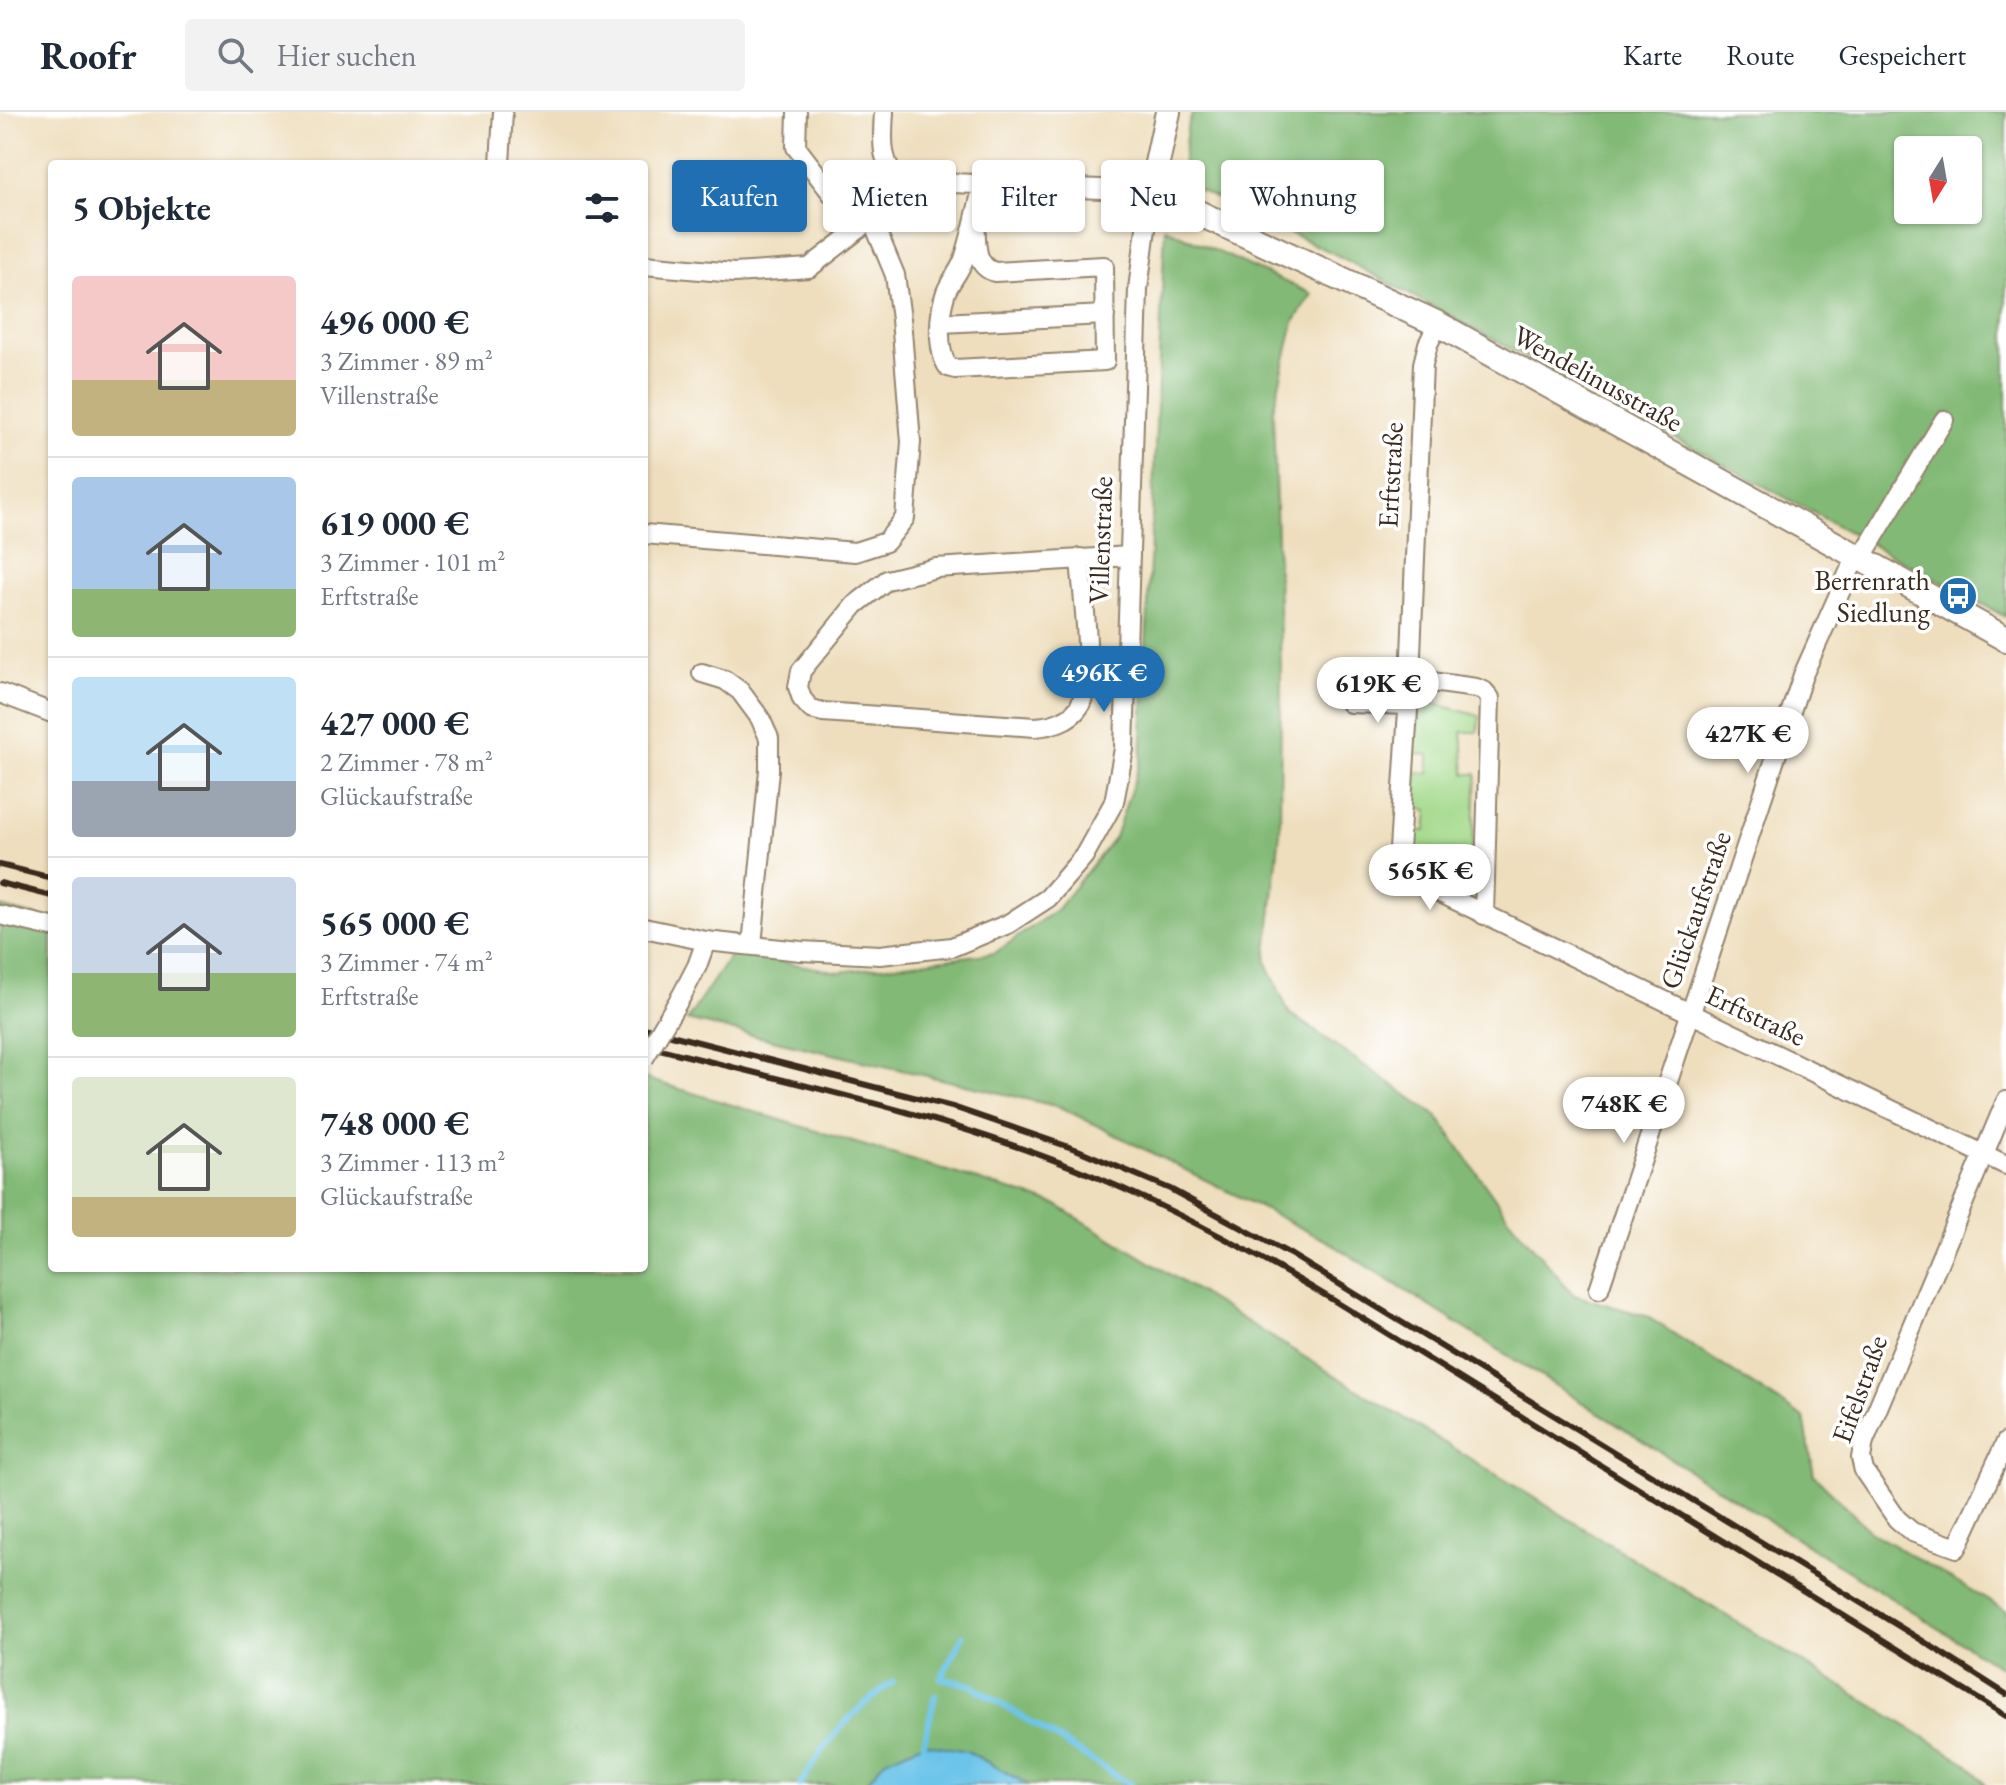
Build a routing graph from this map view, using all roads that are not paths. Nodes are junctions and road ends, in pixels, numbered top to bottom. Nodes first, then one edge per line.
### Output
1 (503, 112) edge
2 (797, 112) edge
3 (884, 112) edge
4 (1168, 112) edge
5 (500, 160) edge
6 (886, 160) edge
7 (1158, 160) edge
8 (823, 177) edge
9 (1205, 216) edge
10 (972, 229) edge
11 (854, 232) edge
12 (873, 232) edge
13 (977, 232) edge
14 (1146, 232) edge
15 (648, 265) edge
16 (1105, 315) junction
17 (941, 323) junction
18 (1438, 324) junction
19 (1944, 420) dead end
20 (648, 534) edge
21 (1130, 556) junction
22 (1859, 556) junction
23 (1080, 558) junction
24 (2006, 639) edge
25 (702, 673) dead end
26 (1410, 679) junction
27 (0, 693) edge
28 (1350, 703) dead end
29 (1408, 705) junction
30 (48, 711) edge
31 (0, 915) edge
32 (1484, 915) junction
33 (48, 926) edge
34 (648, 929) edge
35 (706, 941) junction
36 (752, 945) junction
37 (1689, 1014) junction
38 (648, 1051) edge
39 (2006, 1101) edge
40 (1984, 1154) junction
41 (2006, 1165) edge
42 (1599, 1289) dead end
43 (2006, 1442) edge

1 - 5 street
2 - 8 street
3 - 6 street
4 - 7 main road, Villenstraße
9 - 18 main road, Wendelinusstraße
10 - 17 street
11 - 15 street
12 - 20 street
13 - 16 street
14 - 21 street, Villenstraße
16 - 17 street
16 - 17 street
18 - 22 main road, Wendelinusstraße
18 - 26 street, Erftstraße
19 - 22 street, Glückaufstraße
21 - 23 street
21 - 36 street, Villenstraße
22 - 24 main road, Wendelinusstraße
22 - 37 street, Glückaufstraße
23 - 23 street
25 - 36 street
26 - 29 street, Erftstraße
26 - 32 street
27 - 30 street
28 - 29 street
29 - 32 street, Erftstraße
31 - 33 street
32 - 37 street, Erftstraße
34 - 35 street, Villenstraße
35 - 36 street, Villenstraße
35 - 38 street, bridge
37 - 40 street, Erftstraße
37 - 42 street, Glückaufstraße
39 - 40 street, Eifelstraße
40 - 41 street, Erftstraße
40 - 43 street, Eifelstraße

